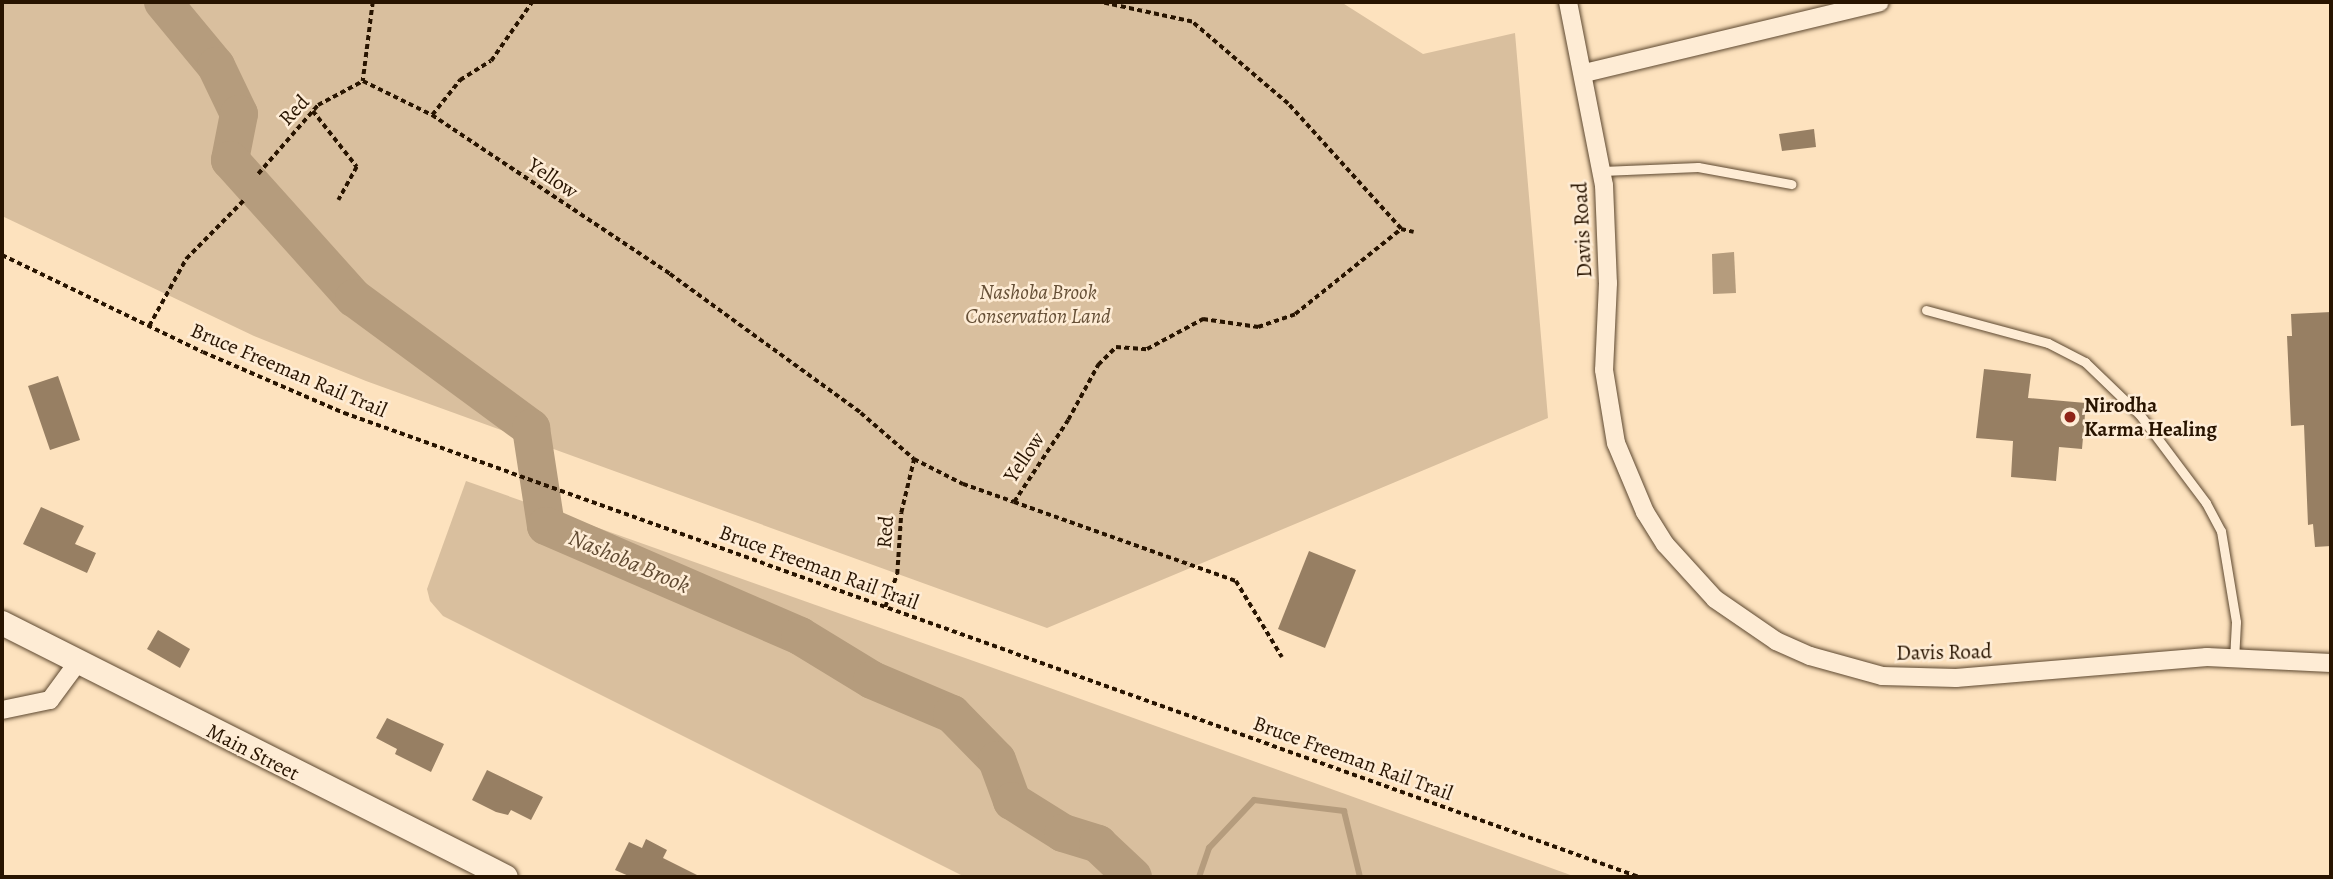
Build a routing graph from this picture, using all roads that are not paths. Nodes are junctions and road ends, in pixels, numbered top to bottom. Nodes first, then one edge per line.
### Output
1 (1568, 2) edge
2 (1880, 2) edge
3 (1584, 73) junction
4 (1602, 171) junction
5 (1791, 184) dead end
6 (1926, 310) dead end
7 (2, 623) edge
8 (2234, 658) junction
9 (78, 662) junction
10 (2331, 663) edge
11 (2, 710) edge
12 (506, 877) edge

1 - 3 street, Davis Road
2 - 3 street
3 - 4 street, Davis Road
4 - 5 lane
4 - 8 street, Davis Road
6 - 8 lane
7 - 9 main road, Main Street
8 - 10 street, Davis Road
9 - 11 street
9 - 12 main road, Main Street

